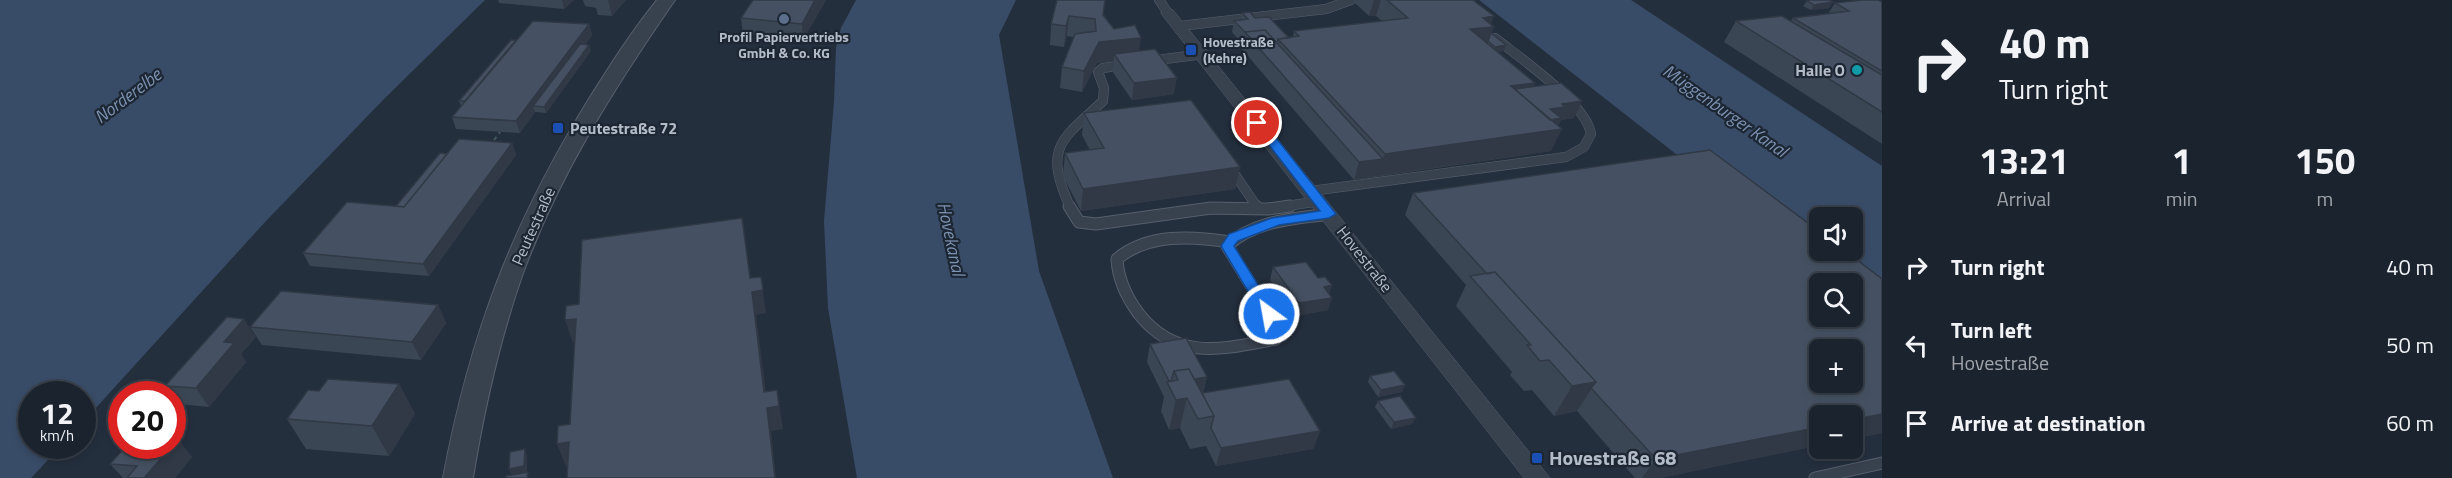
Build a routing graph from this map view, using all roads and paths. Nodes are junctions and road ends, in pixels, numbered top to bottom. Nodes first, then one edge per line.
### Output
1 (666, 0) edge
2 (1159, 0) edge
3 (1351, 0) edge
4 (1174, 19) junction
5 (1487, 31) edge
6 (1204, 54) junction
7 (1107, 116) edge
8 (1084, 118) junction
9 (500, 132) dead end
10 (492, 147) edge
11 (1225, 159) edge
12 (1320, 202) junction
13 (1258, 209) junction
14 (1230, 242) junction
15 (1882, 463) edge
16 (458, 478) edge
17 (1538, 478) edge
18 (1815, 478) edge

1 - 16 street, Peutestraße
2 - 4 lane
3 - 4 lane
4 - 6 street, Hovestraße
5 - 12 lane
6 - 8 lane
6 - 12 street, Hovestraße
7 - 8 lane
8 - 13 lane
9 - 10 path
11 - 13 lane
12 - 13 lane
12 - 14 lane
12 - 17 street, Hovestraße
14 - 14 lane
15 - 18 lane

